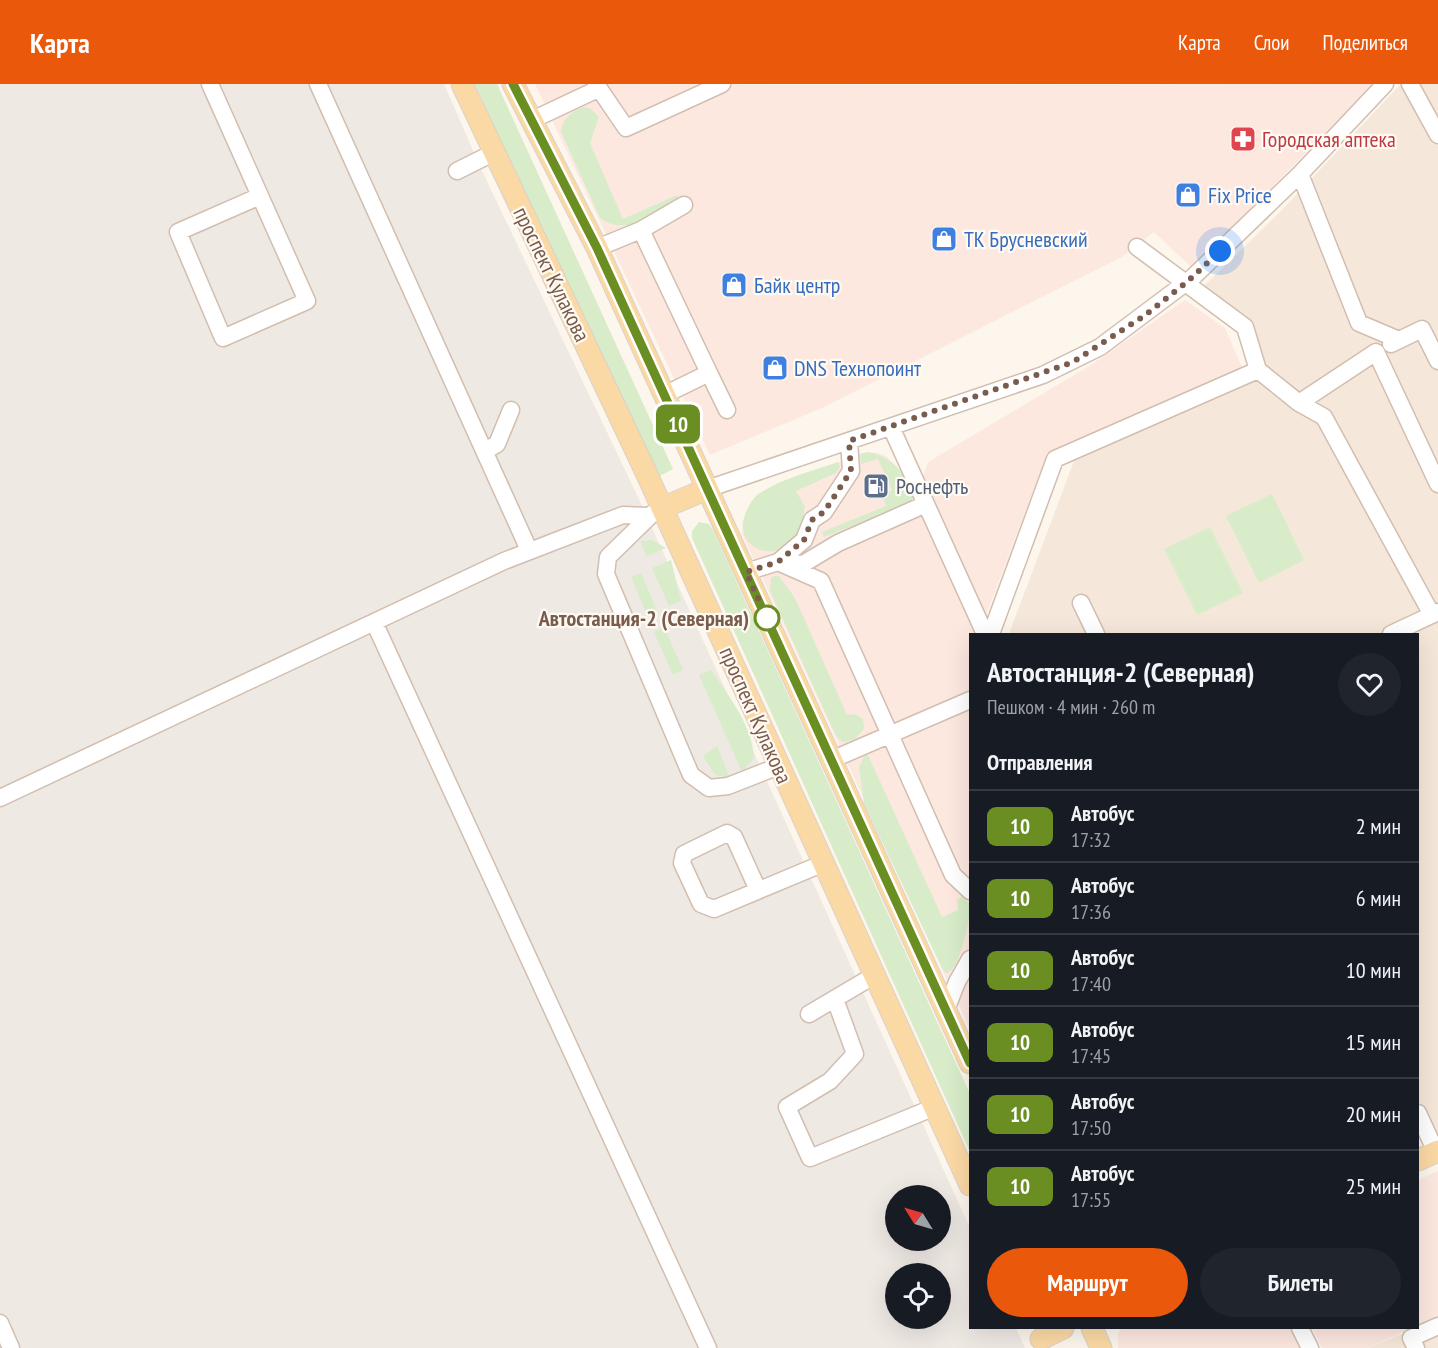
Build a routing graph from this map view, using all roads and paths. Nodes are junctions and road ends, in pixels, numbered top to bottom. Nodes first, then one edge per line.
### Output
1 (210, 84) edge
2 (318, 84) edge
3 (462, 84) edge
4 (513, 84) edge
5 (722, 84) edge
6 (1385, 84) edge
7 (1410, 84) edge
8 (597, 86) edge
9 (530, 122) junction
10 (1438, 135) edge
11 (493, 153) junction
12 (457, 171) dead end
13 (1300, 174) junction
14 (260, 196) junction
15 (684, 205) dead end
16 (641, 230) junction
17 (1137, 247) dead end
18 (597, 248) junction
19 (1187, 282) junction
20 (1399, 340) junction
21 (1376, 352) junction
22 (1438, 361) edge
23 (1258, 370) junction
24 (709, 373) junction
25 (664, 395) junction
26 (1299, 403) junction
27 (511, 410) dead end
28 (727, 410) dead end
29 (891, 427) junction
30 (849, 441) junction
31 (485, 451) junction
32 (1438, 484) edge
33 (707, 489) junction
34 (926, 504) junction
35 (655, 512) junction
36 (529, 550) junction
37 (778, 562) junction
38 (746, 572) junction
39 (1081, 603) dead end
40 (1435, 613) edge
41 (374, 622) junction
42 (985, 633) edge
43 (991, 633) edge
44 (1096, 633) edge
45 (1393, 633) edge
46 (969, 700) edge
47 (890, 735) junction
48 (831, 760) junction
49 (779, 766) junction
50 (0, 798) edge
51 (824, 863) junction
52 (758, 890) junction
53 (969, 890) edge
54 (969, 961) edge
55 (875, 975) junction
56 (835, 999) junction
57 (946, 1010) junction
58 (809, 1014) dead end
59 (969, 1061) edge
60 (935, 1107) junction
61 (1419, 1116) edge
62 (1430, 1154) edge
63 (969, 1183) edge
64 (0, 1323) edge
65 (1438, 1326) edge
66 (1061, 1329) edge
67 (1092, 1329) edge
68 (1300, 1329) edge
69 (1040, 1338) edge
70 (11, 1348) edge
71 (708, 1348) edge
72 (1101, 1348) edge
73 (1310, 1348) edge
74 (1416, 1348) edge

1 - 14 street
2 - 31 street
3 - 11 main road, проспект Кулакова
4 - 9 main road
5 - 8 street
6 - 13 street
7 - 10 street
8 - 9 street
9 - 18 main road
11 - 12 street
11 - 35 main road, проспект Кулакова
13 - 19 street
13 - 20 street
14 - 14 street
15 - 16 street
16 - 18 street
16 - 24 street
17 - 19 street
18 - 25 main road
19 - 23 street
19 - 29 street
20 - 21 street
20 - 22 street
21 - 26 street
21 - 32 street
23 - 26 street
23 - 43 street
24 - 25 street
24 - 28 street
25 - 33 main road
26 - 40 street
27 - 31 street
29 - 30 street
29 - 34 street
30 - 33 street
30 - 37 street
31 - 36 street
33 - 35 main road
33 - 38 main road
34 - 37 street
34 - 42 street
35 - 36 street
35 - 49 main road, проспект Кулакова
35 - 49 street
36 - 41 street
37 - 38 street
37 - 47 street
38 - 48 main road
39 - 44 street
40 - 45 street
41 - 50 street
41 - 71 street
46 - 47 street
47 - 48 street
47 - 53 street
48 - 57 main road
49 - 51 main road, проспект Кулакова
51 - 52 street
51 - 55 main road, проспект Кулакова
52 - 52 street
54 - 57 street
55 - 56 street
55 - 60 main road, проспект Кулакова
56 - 58 street
56 - 60 street
57 - 59 main road
60 - 63 main road, проспект Кулакова
61 - 62 street
64 - 70 street
65 - 74 street
66 - 69 main road
67 - 72 main road
68 - 73 street

